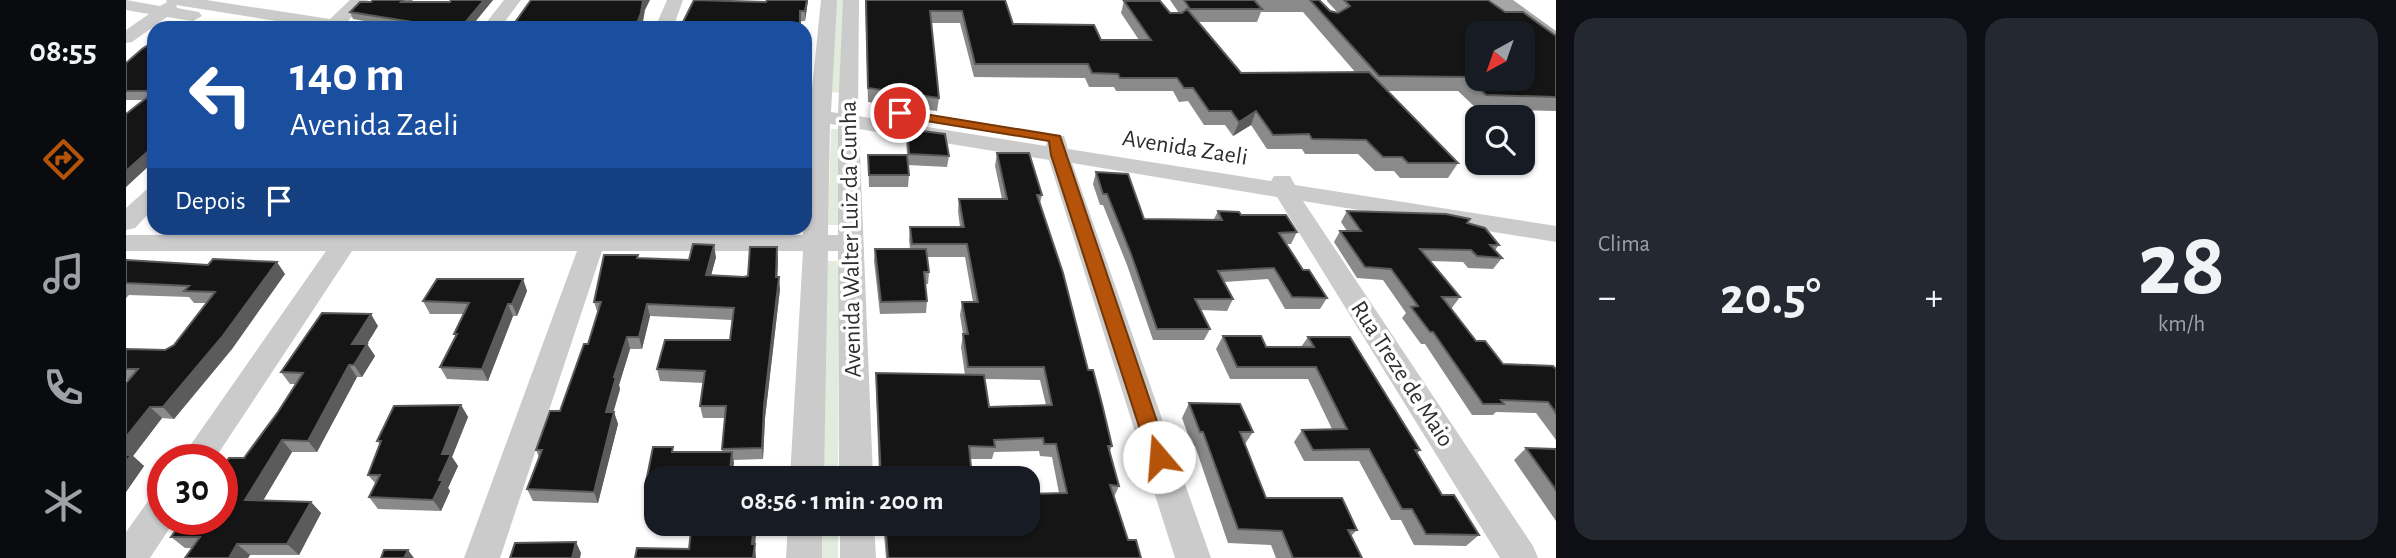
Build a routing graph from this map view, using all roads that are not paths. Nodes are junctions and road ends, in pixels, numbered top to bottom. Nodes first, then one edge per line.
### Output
1 (360, 0) edge
2 (513, 0) edge
3 (675, 0) edge
4 (829, 0) edge
5 (851, 0) edge
6 (1500, 0) edge
7 (126, 5) edge
8 (173, 11) edge
9 (156, 21) edge
10 (229, 21) edge
11 (298, 21) edge
12 (339, 21) edge
13 (496, 21) edge
14 (667, 21) edge
15 (147, 26) edge
16 (126, 38) edge
17 (147, 41) edge
18 (1556, 41) edge
19 (126, 56) edge
20 (813, 107) edge
21 (848, 113) junction
22 (1056, 147) junction
23 (1282, 182) junction
24 (147, 202) edge
25 (126, 222) edge
26 (1550, 228) edge
27 (349, 236) edge
28 (594, 236) edge
29 (126, 243) edge
30 (851, 243) junction
31 (814, 244) junction
32 (207, 444) edge
33 (807, 466) edge
34 (856, 466) edge
35 (147, 532) edge
36 (805, 536) edge
37 (857, 536) edge
38 (129, 558) edge
39 (482, 558) edge
40 (804, 558) edge
41 (858, 558) edge
42 (1193, 558) edge
43 (1520, 558) edge

1 - 12 street
2 - 13 street
3 - 14 street
4 - 20 street, Avenida Walter Luiz da Cunha
5 - 21 street, Avenida Walter Luiz da Cunha
6 - 18 main road
7 - 8 street
8 - 9 street
8 - 10 street
8 - 11 street
15 - 16 street
17 - 19 street
20 - 21 street, Avenida Zaeli
20 - 31 street, Avenida Walter Luiz da Cunha
21 - 22 street, Avenida Zaeli
21 - 30 street, Avenida Walter Luiz da Cunha
22 - 23 street, Avenida Zaeli
22 - 42 street
23 - 26 street, Avenida Zaeli
23 - 43 street, Rua Treze de Maio
24 - 25 street
27 - 28 street
27 - 29 street
27 - 32 street
28 - 31 street
28 - 39 street
30 - 31 street
30 - 34 street, Avenida Walter Luiz da Cunha
31 - 33 street, Avenida Walter Luiz da Cunha
35 - 38 street
36 - 40 street
37 - 41 street

